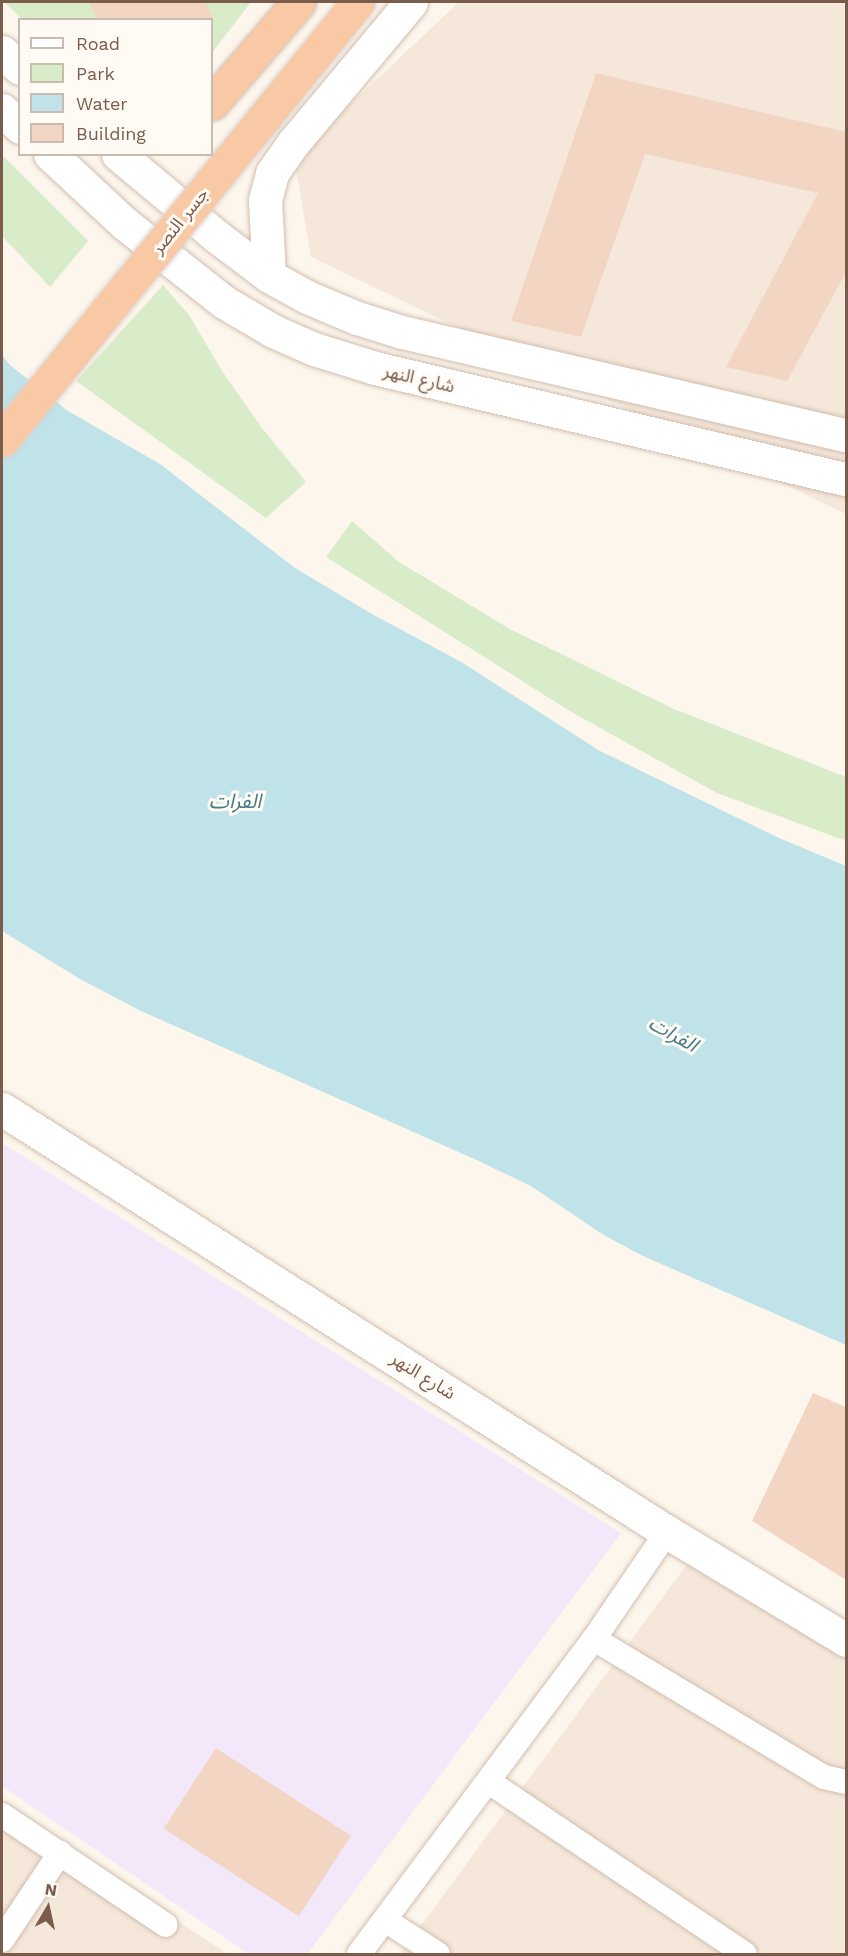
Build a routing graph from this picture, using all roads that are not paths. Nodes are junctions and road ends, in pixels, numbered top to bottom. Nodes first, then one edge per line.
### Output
1 (299, 2) edge
2 (358, 2) edge
3 (411, 2) edge
4 (2, 52) edge
5 (18, 66) edge
6 (213, 102) edge
7 (2, 110) edge
8 (18, 125) edge
9 (52, 156) edge
10 (120, 156) edge
11 (269, 276) junction
12 (846, 435) edge
13 (2, 440) edge
14 (846, 479) edge
15 (2, 1108) edge
16 (667, 1532) junction
17 (594, 1639) junction
18 (846, 1640) edge
19 (489, 1782) junction
20 (846, 1782) edge
21 (2, 1815) edge
22 (60, 1853) junction
23 (385, 1920) junction
24 (166, 1925) dead end
25 (2, 1940) edge
26 (359, 1954) edge
27 (438, 1954) edge
28 (745, 1954) edge

1 - 6 highway
2 - 13 highway, جسر النصر, bridge
3 - 11 main road
4 - 5 main road
7 - 8 main road
9 - 14 main road, شارع النهر
10 - 11 main road
11 - 12 main road
15 - 16 main road, شارع النهر
16 - 17 street
16 - 18 main road, شارع النهر
17 - 19 street
17 - 20 street
19 - 23 street
19 - 28 street
21 - 22 street
22 - 24 street
22 - 25 street
23 - 26 street
23 - 27 street

